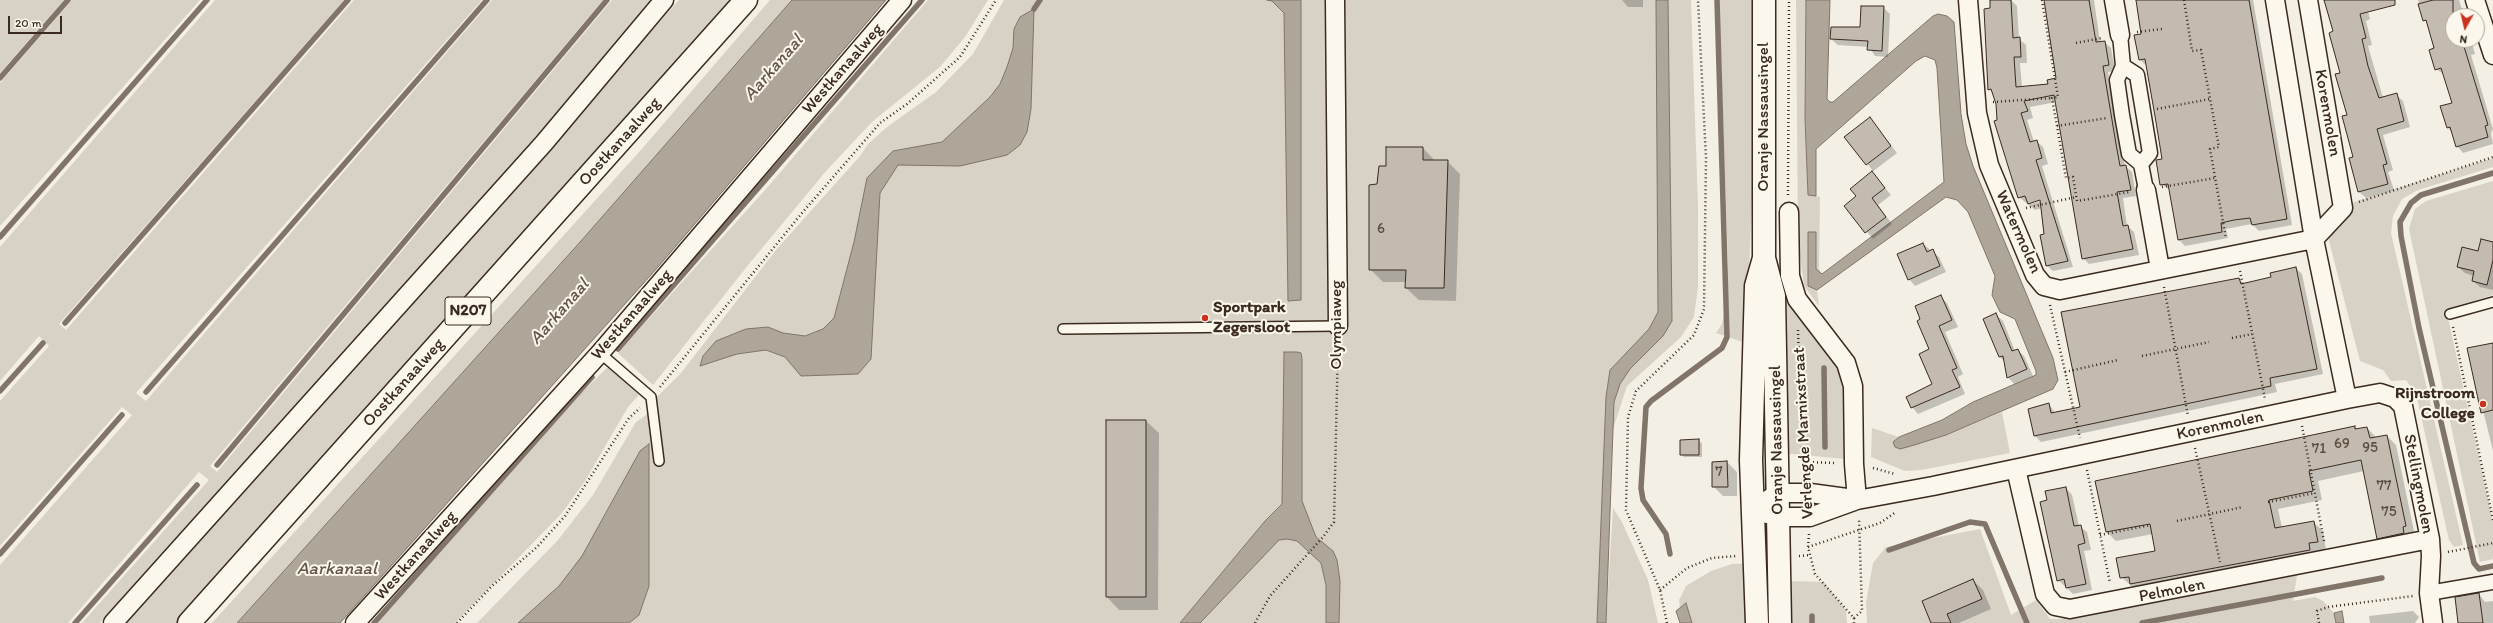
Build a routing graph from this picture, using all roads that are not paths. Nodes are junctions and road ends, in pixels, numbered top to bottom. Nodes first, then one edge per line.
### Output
1 (664, 0) edge
2 (746, 0) edge
3 (902, 0) edge
4 (1335, 0) edge
5 (1764, 0) edge
6 (1968, 0) edge
7 (2114, 0) edge
8 (2275, 0) edge
9 (2308, 0) edge
10 (2475, 0) edge
11 (2120, 35) joint
12 (2493, 55) edge
13 (2123, 66) junction
14 (2141, 164) junction
15 (2146, 190) joint
16 (1789, 212) road end
17 (2314, 239) junction
18 (1764, 258) junction
19 (2160, 269) junction
20 (2493, 302) edge
21 (2450, 314) road end
22 (1338, 326) joint
23 (1063, 329) dead end
24 (600, 353) junction
25 (2347, 399) junction
26 (658, 461) dead end
27 (2016, 469) junction
28 (1778, 493) junction
29 (1857, 500) junction
30 (1752, 510) junction
31 (1779, 518) junction
32 (2430, 539) junction
33 (2493, 582) edge
34 (2429, 593) junction
35 (113, 623) edge
36 (189, 623) edge
37 (355, 623) edge
38 (1757, 623) edge
39 (1780, 623) edge
40 (2433, 623) edge

1 - 35 street
2 - 36 main road, Oostkanaalweg / N207
3 - 24 street, Westkanaalweg
4 - 22 street, Olympiaweg
5 - 18 main road, Oranje Nassausingel
6 - 19 street, Watermolen
7 - 11 street
8 - 17 street, Korenmolen
9 - 17 street, Korenmolen
10 - 12 street
11 - 13 street
13 - 14 street
13 - 14 street
14 - 15 street
15 - 19 street
16 - 29 street, Verlengde Marnixstraat
17 - 19 street, Watermolen
17 - 25 street, Korenmolen
18 - 28 main road, Oranje Nassausingel
18 - 30 main road, Oranje Nassausingel
20 - 21 lane
22 - 23 lane
24 - 26 lane
24 - 37 street, Westkanaalweg
25 - 27 street, Korenmolen
25 - 32 street, Stellingmolen
27 - 29 street, Korenmolen
27 - 32 street, Pelmolen
28 - 29 street, Korenmolen
28 - 30 street
28 - 31 main road, Oranje Nassausingel
29 - 31 street, Korenmolen
30 - 31 street, Korenmolen
30 - 38 main road, Oranje Nassausingel
31 - 39 main road, Oranje Nassausingel
32 - 34 street, Stellingmolen
33 - 34 street
34 - 40 street, Stellingmolen

